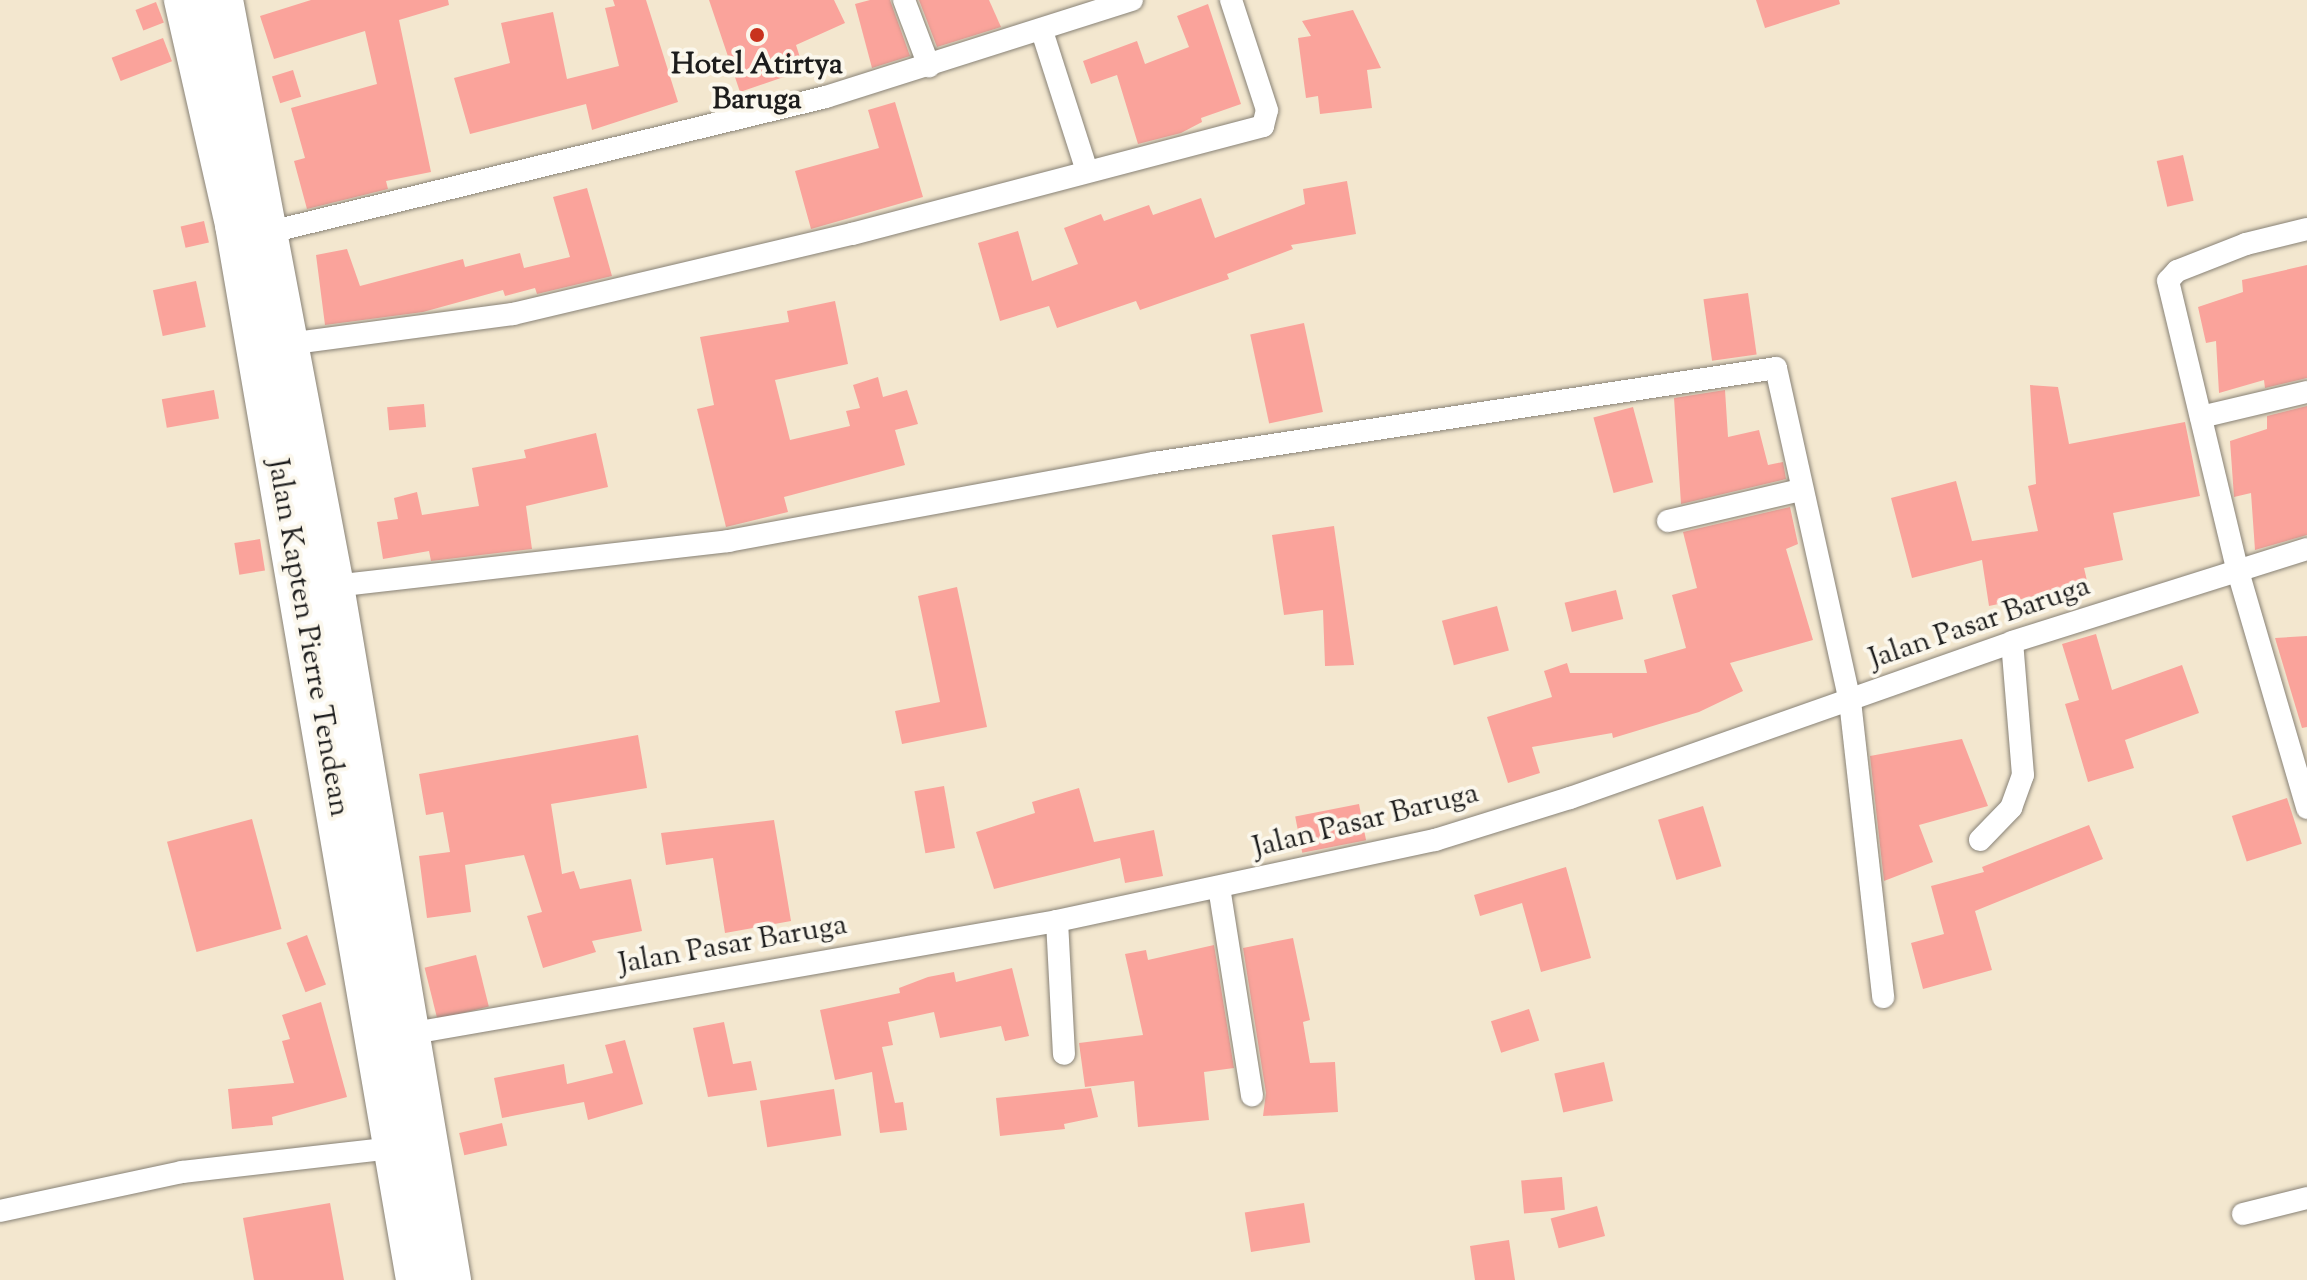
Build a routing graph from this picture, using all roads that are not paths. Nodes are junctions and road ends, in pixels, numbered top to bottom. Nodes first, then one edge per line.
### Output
1 (184, 0) edge
2 (904, 0) edge
3 (1132, 0) edge
4 (1231, 0) edge
5 (231, 2) edge
6 (1042, 31) junction
7 (929, 66) junction
8 (1087, 171) junction
9 (2307, 229) edge
10 (270, 232) junction
11 (288, 344) junction
12 (2307, 392) edge
13 (2201, 417) junction
14 (1800, 490) junction
15 (1668, 521) dead end
16 (2307, 549) edge
17 (2237, 568) junction
18 (334, 586) junction
19 (2012, 642) junction
20 (1850, 701) junction
21 (2307, 808) edge
22 (1980, 840) dead end
23 (1219, 887) junction
24 (1057, 921) junction
25 (1883, 997) dead end
26 (393, 1037) junction
27 (1064, 1054) dead end
28 (1252, 1095) dead end
29 (392, 1148) junction
30 (2307, 1198) edge
31 (0, 1211) edge
32 (2243, 1214) dead end
33 (416, 1280) edge
34 (451, 1280) edge

1 - 26 highway, Jalan Kapten Pierre Tendean
2 - 7 street
3 - 6 street
4 - 8 street
5 - 10 highway, Jalan Kapten Pierre Tendean
6 - 7 street
6 - 8 street
7 - 10 street
8 - 11 street
9 - 13 street
10 - 11 highway, Jalan Kapten Pierre Tendean
11 - 18 highway, Jalan Kapten Pierre Tendean
12 - 13 street
13 - 17 street
14 - 15 street
14 - 18 street
14 - 20 street
16 - 17 street, Jalan Pasar Baruga
17 - 19 street, Jalan Pasar Baruga
17 - 21 street
18 - 26 highway, Jalan Kapten Pierre Tendean
19 - 20 street, Jalan Pasar Baruga
19 - 22 street
20 - 23 street, Jalan Pasar Baruga
20 - 25 street
23 - 24 street, Jalan Pasar Baruga
23 - 28 street
24 - 26 street, Jalan Pasar Baruga
24 - 27 street
26 - 29 highway, Jalan Kapten Pierre Tendean
26 - 34 highway, Jalan Kapten Pierre Tendean
29 - 31 street
29 - 33 highway, Jalan Kapten Pierre Tendean
30 - 32 street

